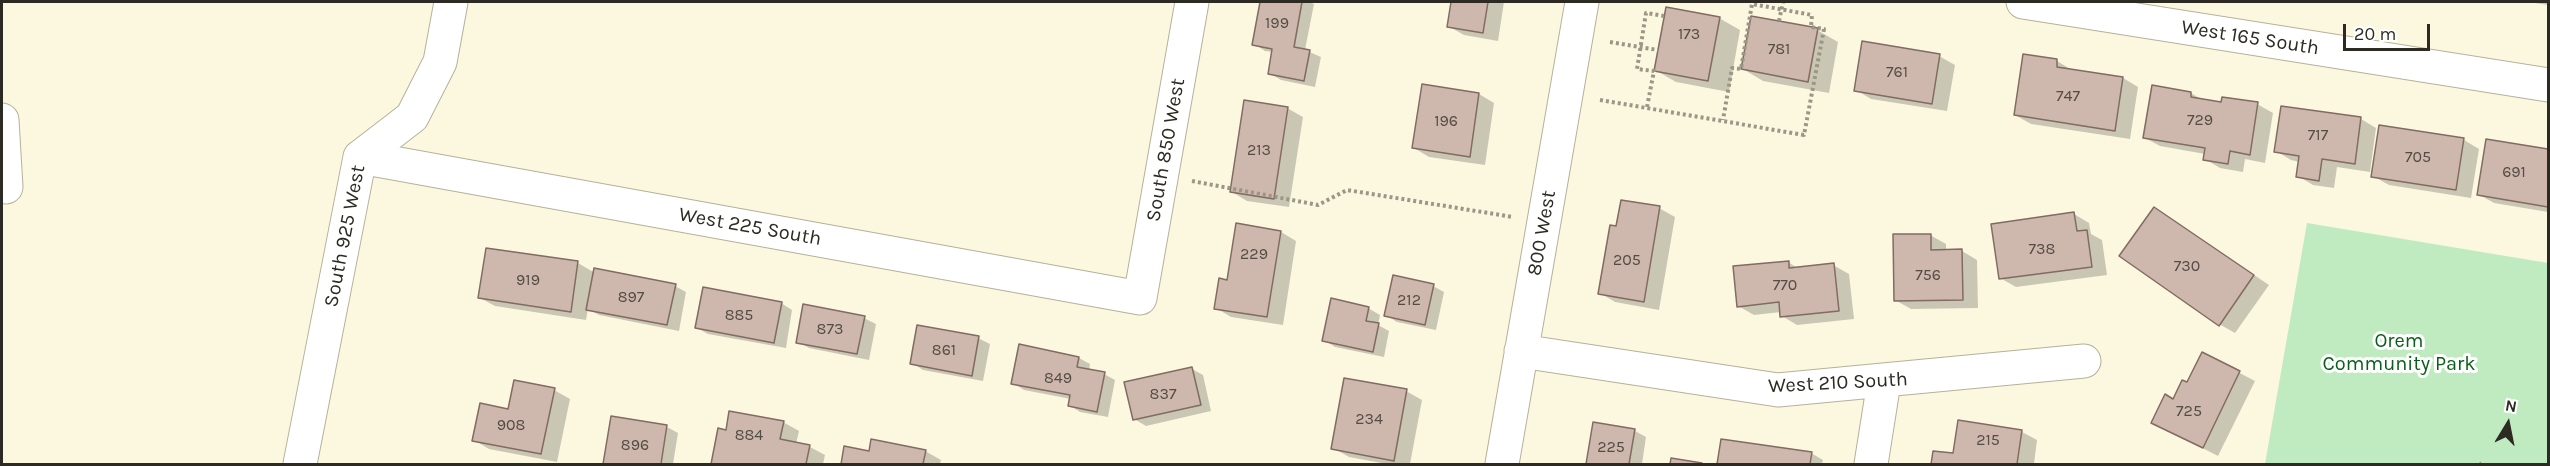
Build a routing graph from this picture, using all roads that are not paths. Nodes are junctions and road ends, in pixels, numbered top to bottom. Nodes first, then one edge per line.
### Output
1 (451, 2) edge
2 (1192, 2) edge
3 (1582, 2) edge
4 (2023, 2) edge
5 (2548, 85) edge
6 (2, 120) edge
7 (360, 157) junction
8 (6, 187) dead end
9 (1140, 298) joint
10 (1521, 351) junction
11 (2084, 362) dead end
12 (1884, 382) junction
13 (300, 465) edge
14 (1502, 465) edge
15 (1871, 465) edge

1 - 7 street, South 925 West
2 - 9 street, South 850 West
3 - 10 street, 800 West
4 - 5 street, West 165 South
6 - 8 street
7 - 9 street, West 225 South
7 - 13 street, South 925 West
10 - 12 street, West 210 South
10 - 14 street, 800 West
11 - 12 street, West 210 South
12 - 15 street

